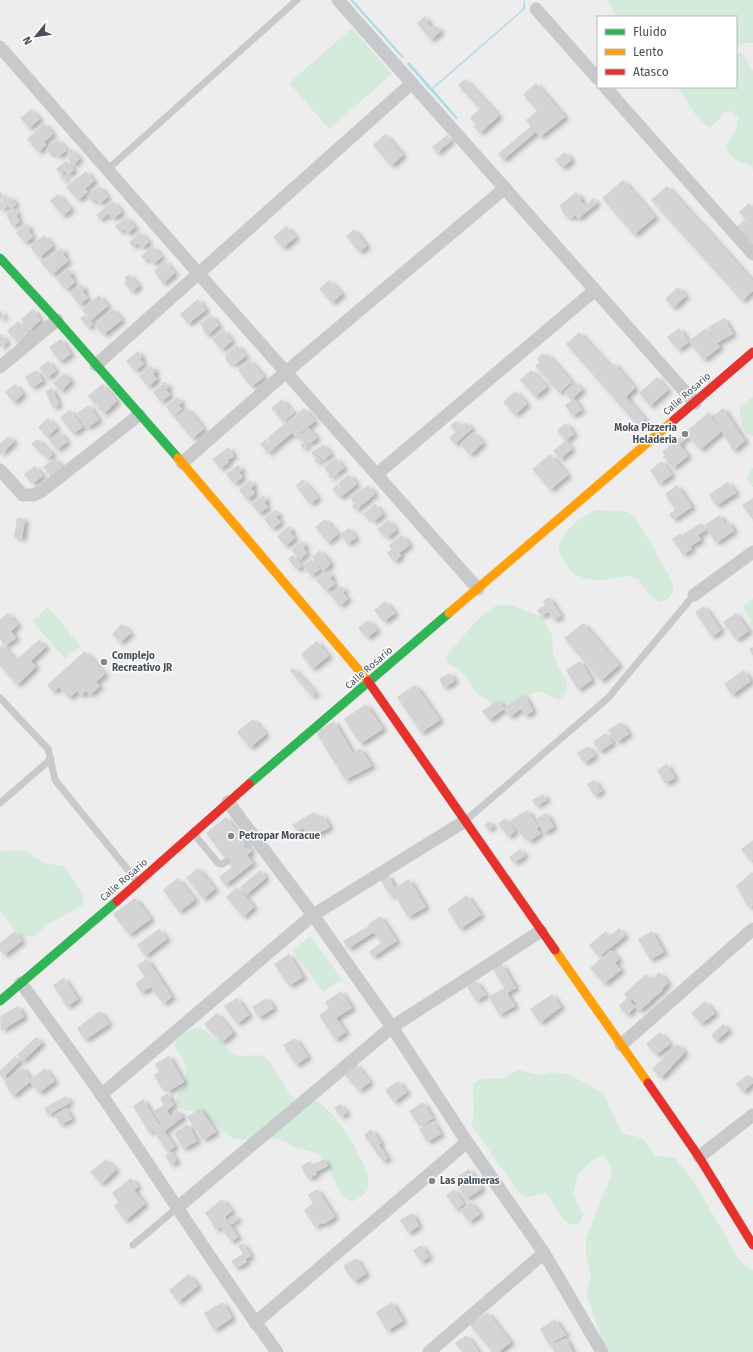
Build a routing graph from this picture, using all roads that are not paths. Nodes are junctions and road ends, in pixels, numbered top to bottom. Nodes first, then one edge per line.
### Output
1 (297, 0) edge
2 (338, 0) edge
3 (536, 9) dead end
4 (0, 47) edge
5 (597, 78) edge
6 (412, 83) junction
7 (606, 88) edge
8 (108, 169) junction
9 (505, 188) junction
10 (753, 254) edge
11 (0, 258) edge
12 (198, 273) junction
13 (595, 290) junction
14 (57, 320) junction
15 (753, 352) edge
16 (96, 366) junction
17 (0, 367) edge
18 (286, 372) junction
19 (694, 403) junction
20 (139, 415) junction
21 (182, 463) junction
22 (0, 470) edge
23 (377, 474) junction
24 (753, 552) edge
25 (478, 589) junction
26 (694, 595) joint
27 (369, 683) junction
28 (0, 698) edge
29 (50, 759) junction
30 (228, 802) junction
31 (0, 803) edge
32 (465, 821) junction
33 (194, 833) junction
34 (227, 861) dead end
35 (138, 883) junction
36 (313, 915) junction
37 (753, 929) edge
38 (541, 931) junction
39 (21, 983) junction
40 (0, 1001) edge
41 (392, 1027) junction
42 (621, 1045) junction
43 (101, 1095) junction
44 (753, 1115) edge
45 (467, 1142) junction
46 (699, 1157) junction
47 (177, 1208) junction
48 (133, 1245) dead end
49 (753, 1245) edge
50 (544, 1253) junction
51 (255, 1323) junction
52 (277, 1352) edge
53 (429, 1352) edge
54 (602, 1352) edge

1 - 8 lane
2 - 6 street
3 - 5 street
4 - 8 street
6 - 9 street
6 - 12 street
7 - 10 street
8 - 12 street
9 - 13 street
9 - 18 street
11 - 14 street
12 - 16 street
12 - 18 street
13 - 19 street
13 - 23 street
14 - 16 street
14 - 17 street
15 - 19 street, Calle Rosario
16 - 20 street
18 - 21 street
18 - 23 street
19 - 25 street, Calle Rosario
20 - 21 street
20 - 22 street
21 - 27 street
23 - 25 street
24 - 26 street
25 - 27 street, Calle Rosario
26 - 32 lane
27 - 30 street, Calle Rosario
27 - 32 street
28 - 29 lane
29 - 31 lane
29 - 35 lane
30 - 33 street, Calle Rosario
30 - 36 street
32 - 36 street
32 - 38 street
33 - 34 lane
33 - 35 street, Calle Rosario
35 - 39 street, Calle Rosario
36 - 41 street
36 - 43 street
37 - 42 street
38 - 41 street
38 - 42 street
39 - 40 street, Calle Rosario
39 - 43 street
41 - 45 street
41 - 47 street
42 - 46 street
43 - 47 street
44 - 46 street
45 - 50 street
45 - 51 street
46 - 49 street
47 - 48 lane
47 - 51 street
50 - 53 street
50 - 54 street
51 - 52 street

